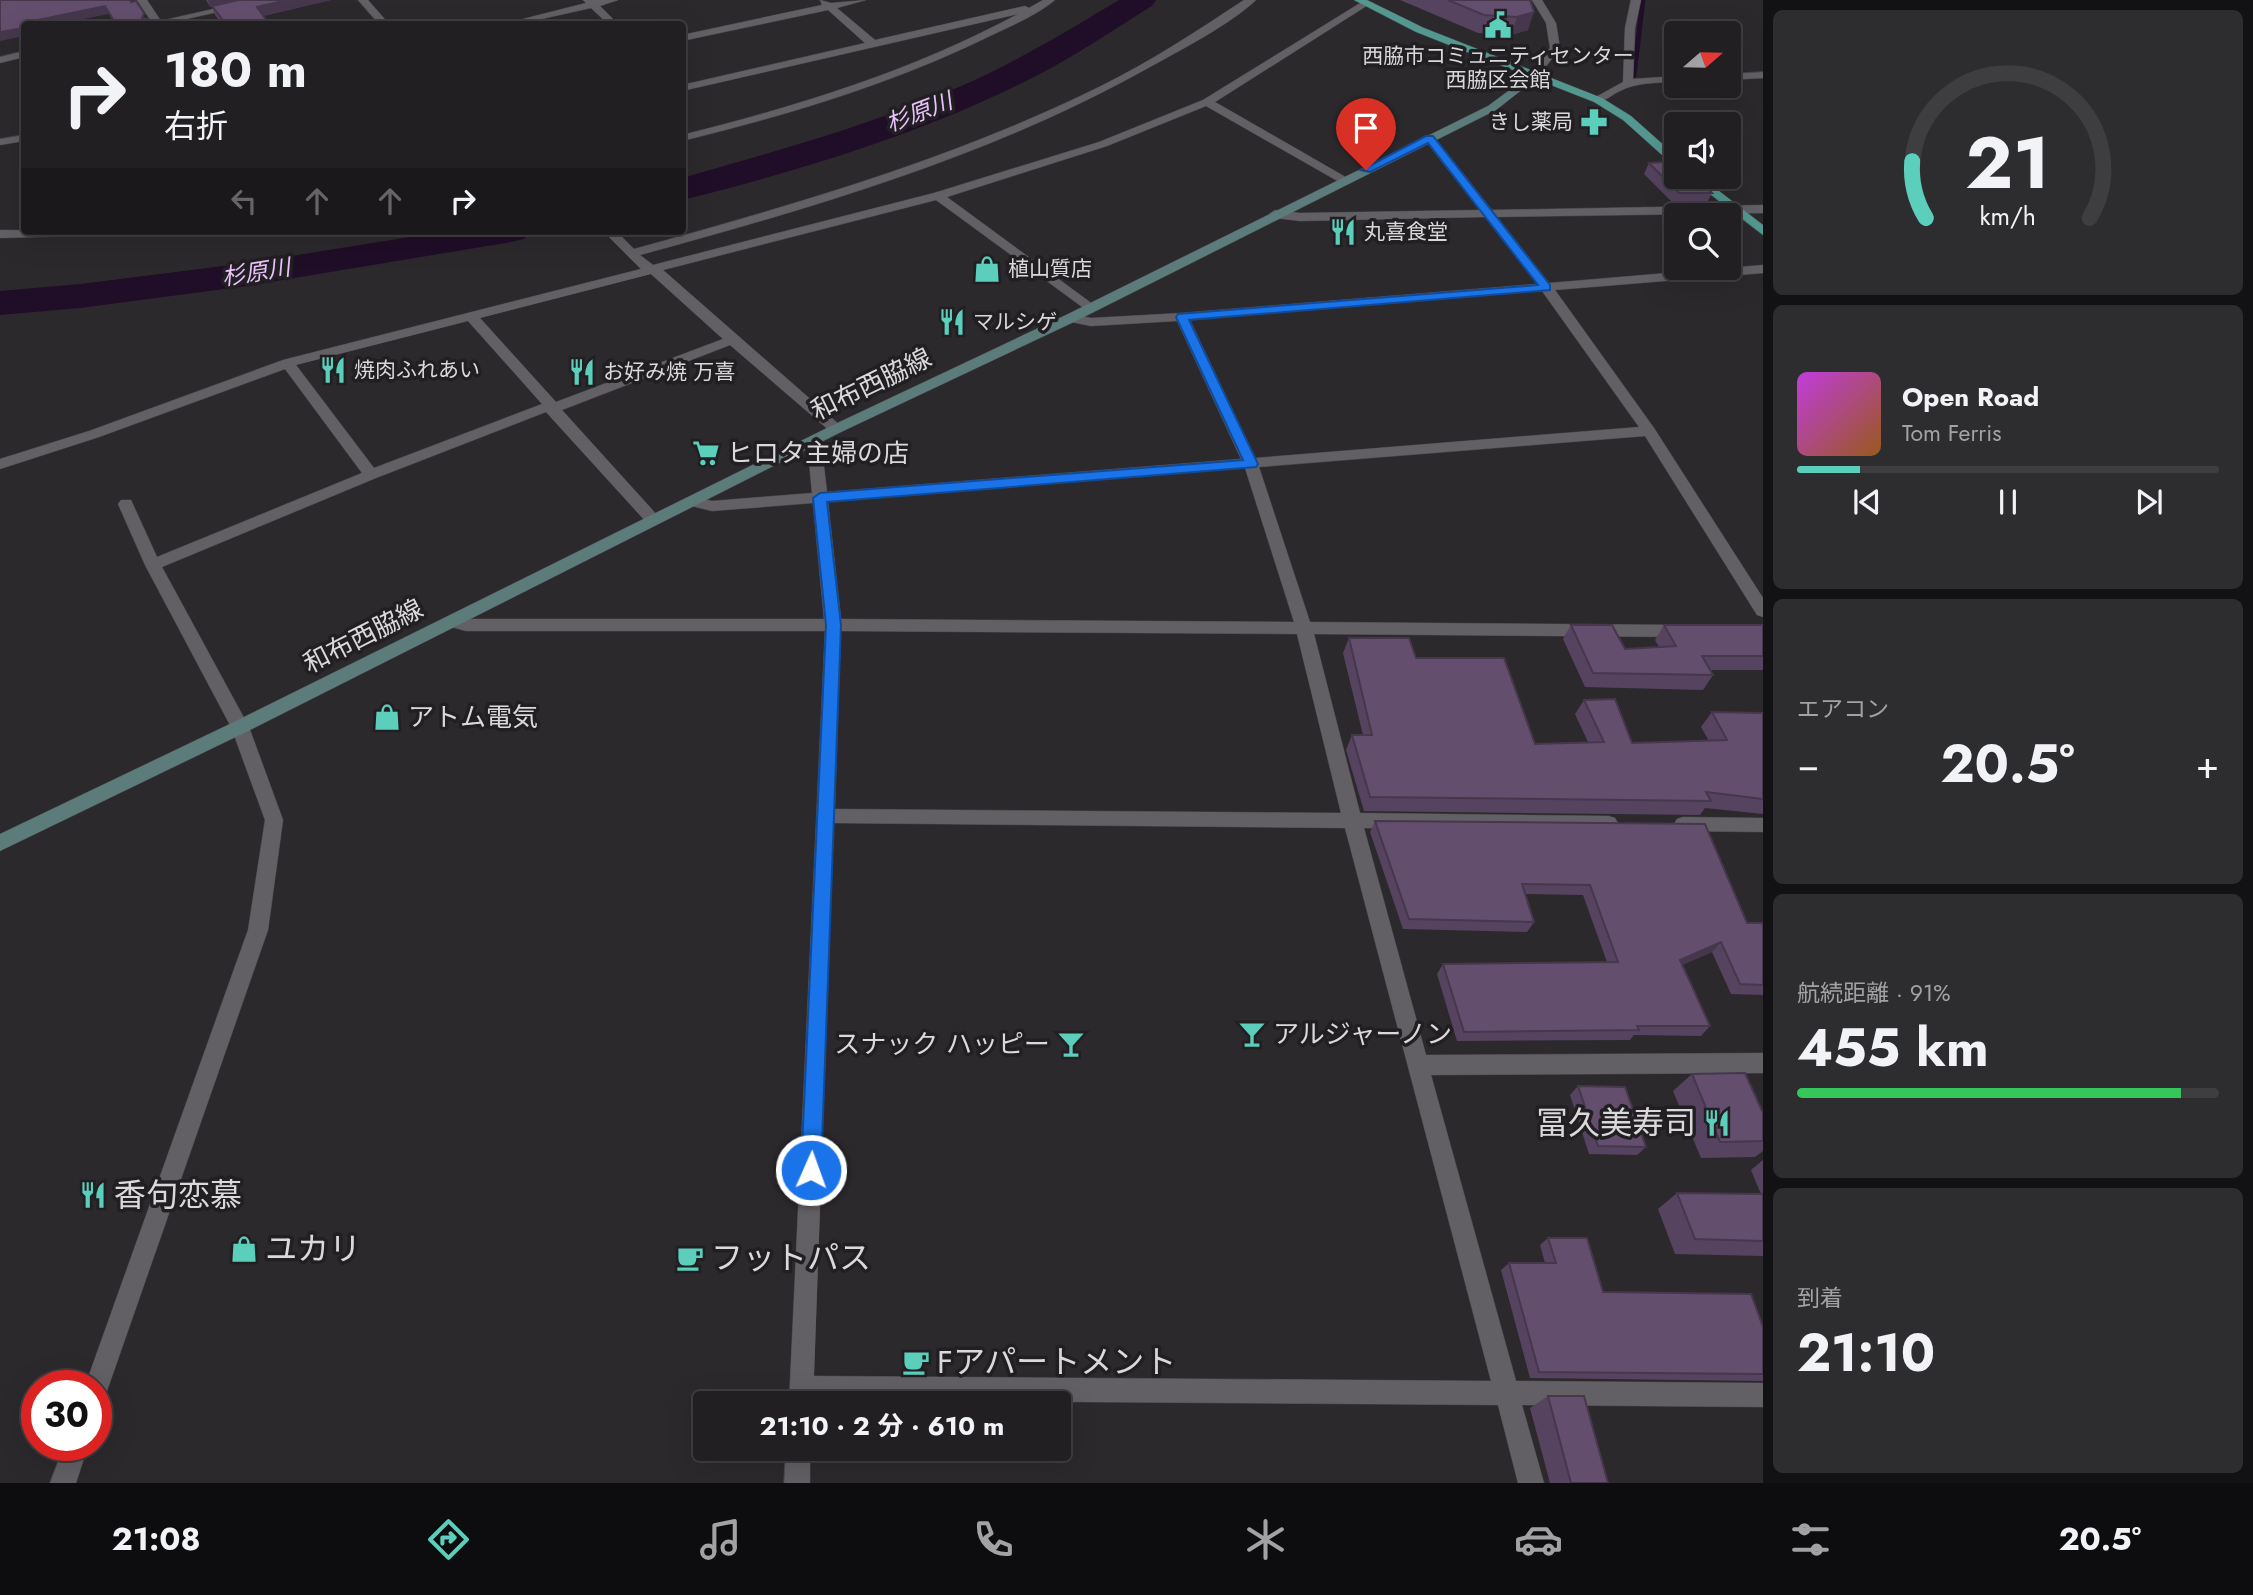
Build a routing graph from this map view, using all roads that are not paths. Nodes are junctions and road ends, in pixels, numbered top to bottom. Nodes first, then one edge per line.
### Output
1 (142, 0) edge
2 (267, 0) edge
3 (362, 0) edge
4 (613, 0) edge
5 (821, 0) edge
6 (861, 0) edge
7 (1251, 0) edge
8 (1537, 0) edge
9 (1636, 0) edge
10 (1362, 1) edge
11 (591, 2) edge
12 (1046, 3) edge
13 (832, 6) junction
14 (154, 21) edge
15 (170, 21) edge
16 (381, 21) edge
17 (519, 21) edge
18 (610, 21) edge
19 (686, 37) edge
20 (872, 43) junction
21 (21, 55) edge
22 (0, 60) edge
23 (1534, 75) junction
24 (1763, 75) edge
25 (1741, 76) edge
26 (1664, 80) edge
27 (1629, 82) junction
28 (686, 87) edge
29 (1598, 100) junction
30 (1207, 102) junction
31 (686, 137) edge
32 (21, 138) edge
33 (1429, 138) junction
34 (0, 142) edge
35 (1664, 151) edge
36 (1345, 181) junction
37 (1709, 189) edge
38 (938, 196) junction
39 (1726, 203) edge
40 (1763, 209) edge
41 (1741, 210) edge
42 (1664, 211) edge
43 (1275, 214) junction
44 (1741, 214) edge
45 (1489, 215) junction
46 (1763, 231) edge
47 (21, 233) edge
48 (0, 234) edge
49 (613, 235) edge
50 (630, 251) junction
51 (1763, 268) edge
52 (652, 269) junction
53 (1546, 287) junction
54 (1089, 309) junction
55 (471, 316) junction
56 (1070, 317) junction
57 (1182, 317) junction
58 (732, 341) junction
59 (288, 363) junction
60 (550, 407) junction
61 (836, 429) junction
62 (1649, 431) junction
63 (814, 441) junction
64 (0, 464) edge
65 (1251, 464) junction
66 (371, 475) junction
67 (820, 498) junction
68 (692, 501) junction
69 (126, 504) dead end
70 (653, 520) junction
71 (153, 565) junction
72 (1763, 611) edge
73 (450, 621) junction
74 (833, 625) junction
75 (1304, 628) junction
76 (1693, 631) edge
77 (240, 727) junction
78 (826, 816) junction
79 (1352, 820) junction
80 (1626, 823) edge
81 (1667, 824) edge
82 (1763, 825) edge
83 (0, 843) edge
84 (1763, 1063) edge
85 (1420, 1065) junction
86 (102, 1370) edge
87 (801, 1391) edge
88 (1507, 1392) junction
89 (1071, 1394) edge
90 (1763, 1395) edge
91 (71, 1461) edge
92 (798, 1461) edge
93 (63, 1483) edge
94 (797, 1483) edge
95 (1531, 1483) edge

1 - 14 street
2 - 15 street
3 - 16 street
4 - 11 street
5 - 13 street
6 - 13 street
7 - 50 street
8 - 23 street
9 - 27 street
10 - 23 main road
10 - 30 street
11 - 17 street
11 - 18 street
12 - 20 street
12 - 31 street
13 - 19 street
13 - 20 street
20 - 28 street
21 - 22 street
23 - 29 main road
23 - 33 main road, 和布西脇線
24 - 25 street
26 - 27 street
27 - 29 street
29 - 35 main road
30 - 36 street
30 - 38 street
32 - 34 street
33 - 36 main road, 和布西脇線
33 - 45 street
36 - 43 main road, 和布西脇線
37 - 39 main road
38 - 52 street
38 - 54 street
40 - 41 street
42 - 45 street
43 - 45 street
43 - 54 main road, 和布西脇線
44 - 46 main road
45 - 53 street
47 - 48 street
49 - 50 street
50 - 52 street
51 - 53 street
52 - 55 street
52 - 58 street
53 - 57 street
53 - 62 street
54 - 56 main road, 和布西脇線
55 - 59 street
55 - 60 street
56 - 57 street
56 - 61 main road, 和布西脇線
57 - 65 street
58 - 60 street
58 - 61 street
59 - 64 street
59 - 66 street
60 - 66 street
60 - 70 street
61 - 63 main road, 和布西脇線
62 - 65 street
62 - 72 street
63 - 67 street
63 - 68 main road, 和布西脇線
65 - 67 street
65 - 75 street
66 - 71 street
67 - 68 street
67 - 74 street
68 - 70 main road, 和布西脇線
69 - 71 street
70 - 73 main road, 和布西脇線
71 - 77 street
73 - 74 street
73 - 77 main road, 和布西脇線
74 - 75 street
74 - 78 street
75 - 76 street
75 - 79 street
77 - 83 main road, 和布西脇線
77 - 86 street
78 - 79 street
78 - 87 street
79 - 80 street
79 - 85 street
81 - 82 street
84 - 85 street
85 - 88 street
88 - 89 street
88 - 90 street
88 - 95 street
91 - 93 street
92 - 94 street

